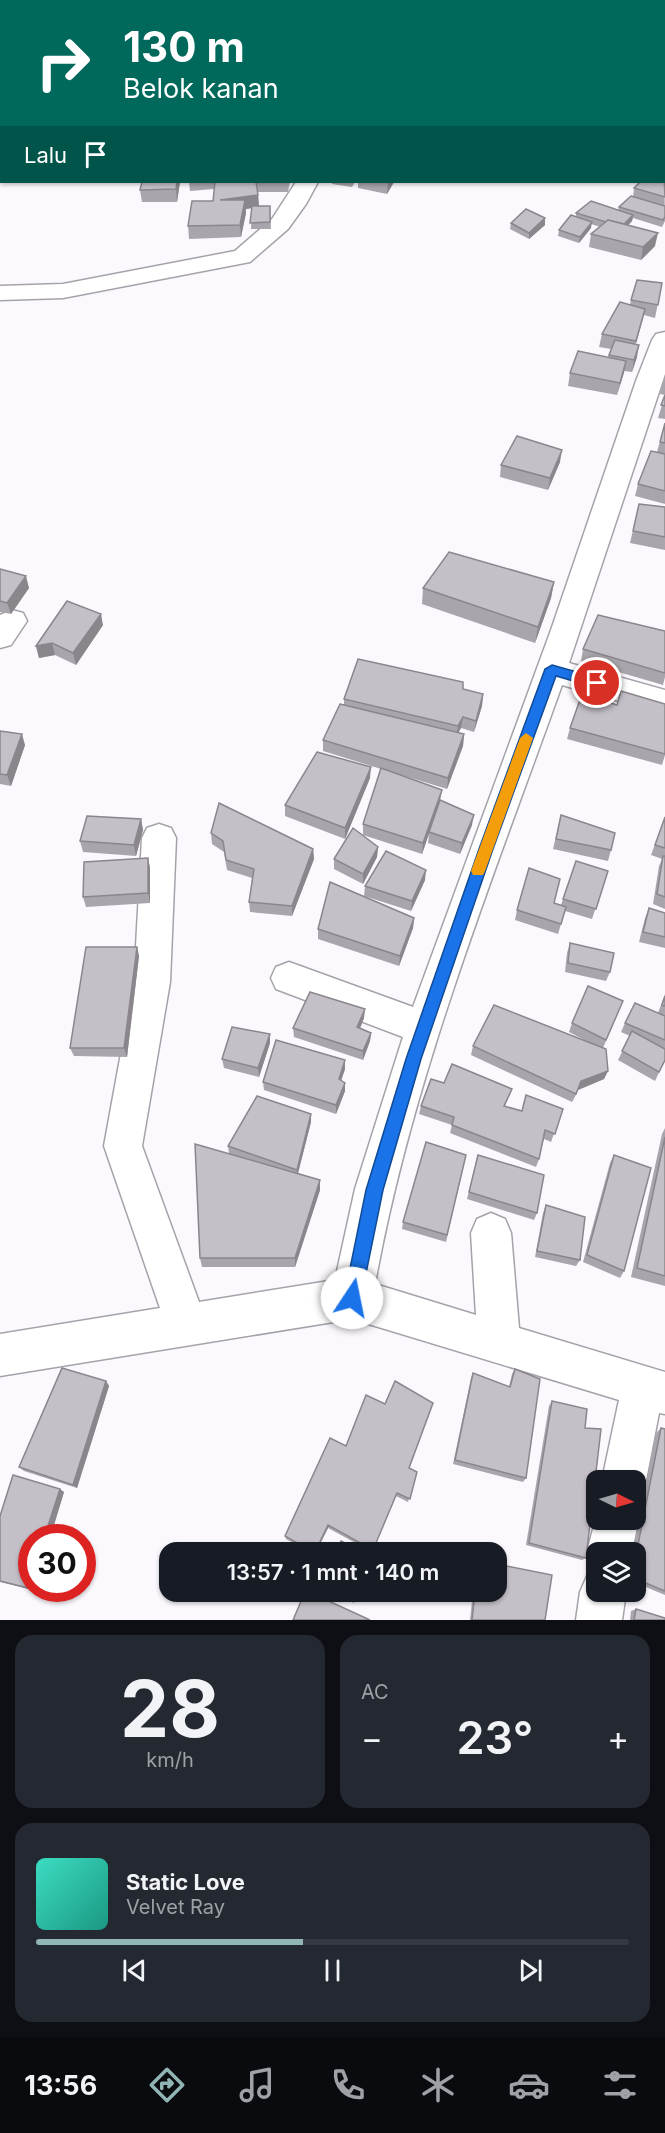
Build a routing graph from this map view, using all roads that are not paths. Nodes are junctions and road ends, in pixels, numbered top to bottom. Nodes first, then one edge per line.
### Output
1 (307, 183) edge
2 (0, 293) edge
3 (665, 340) edge
4 (552, 669) junction
5 (665, 702) edge
6 (159, 838) dead end
7 (289, 978) dead end
8 (424, 1028) junction
9 (491, 1233) dead end
10 (352, 1298) junction
11 (187, 1324) junction
12 (499, 1344) junction
13 (0, 1355) edge
14 (654, 1389) edge
15 (627, 1470) edge
16 (602, 1602) edge
17 (599, 1620) edge

1 - 2 street
3 - 4 street
4 - 5 street
4 - 8 street
6 - 11 street
7 - 8 street
8 - 10 street
9 - 12 street
10 - 11 street
10 - 12 street
11 - 13 street
12 - 14 street
14 - 15 street
16 - 17 street

